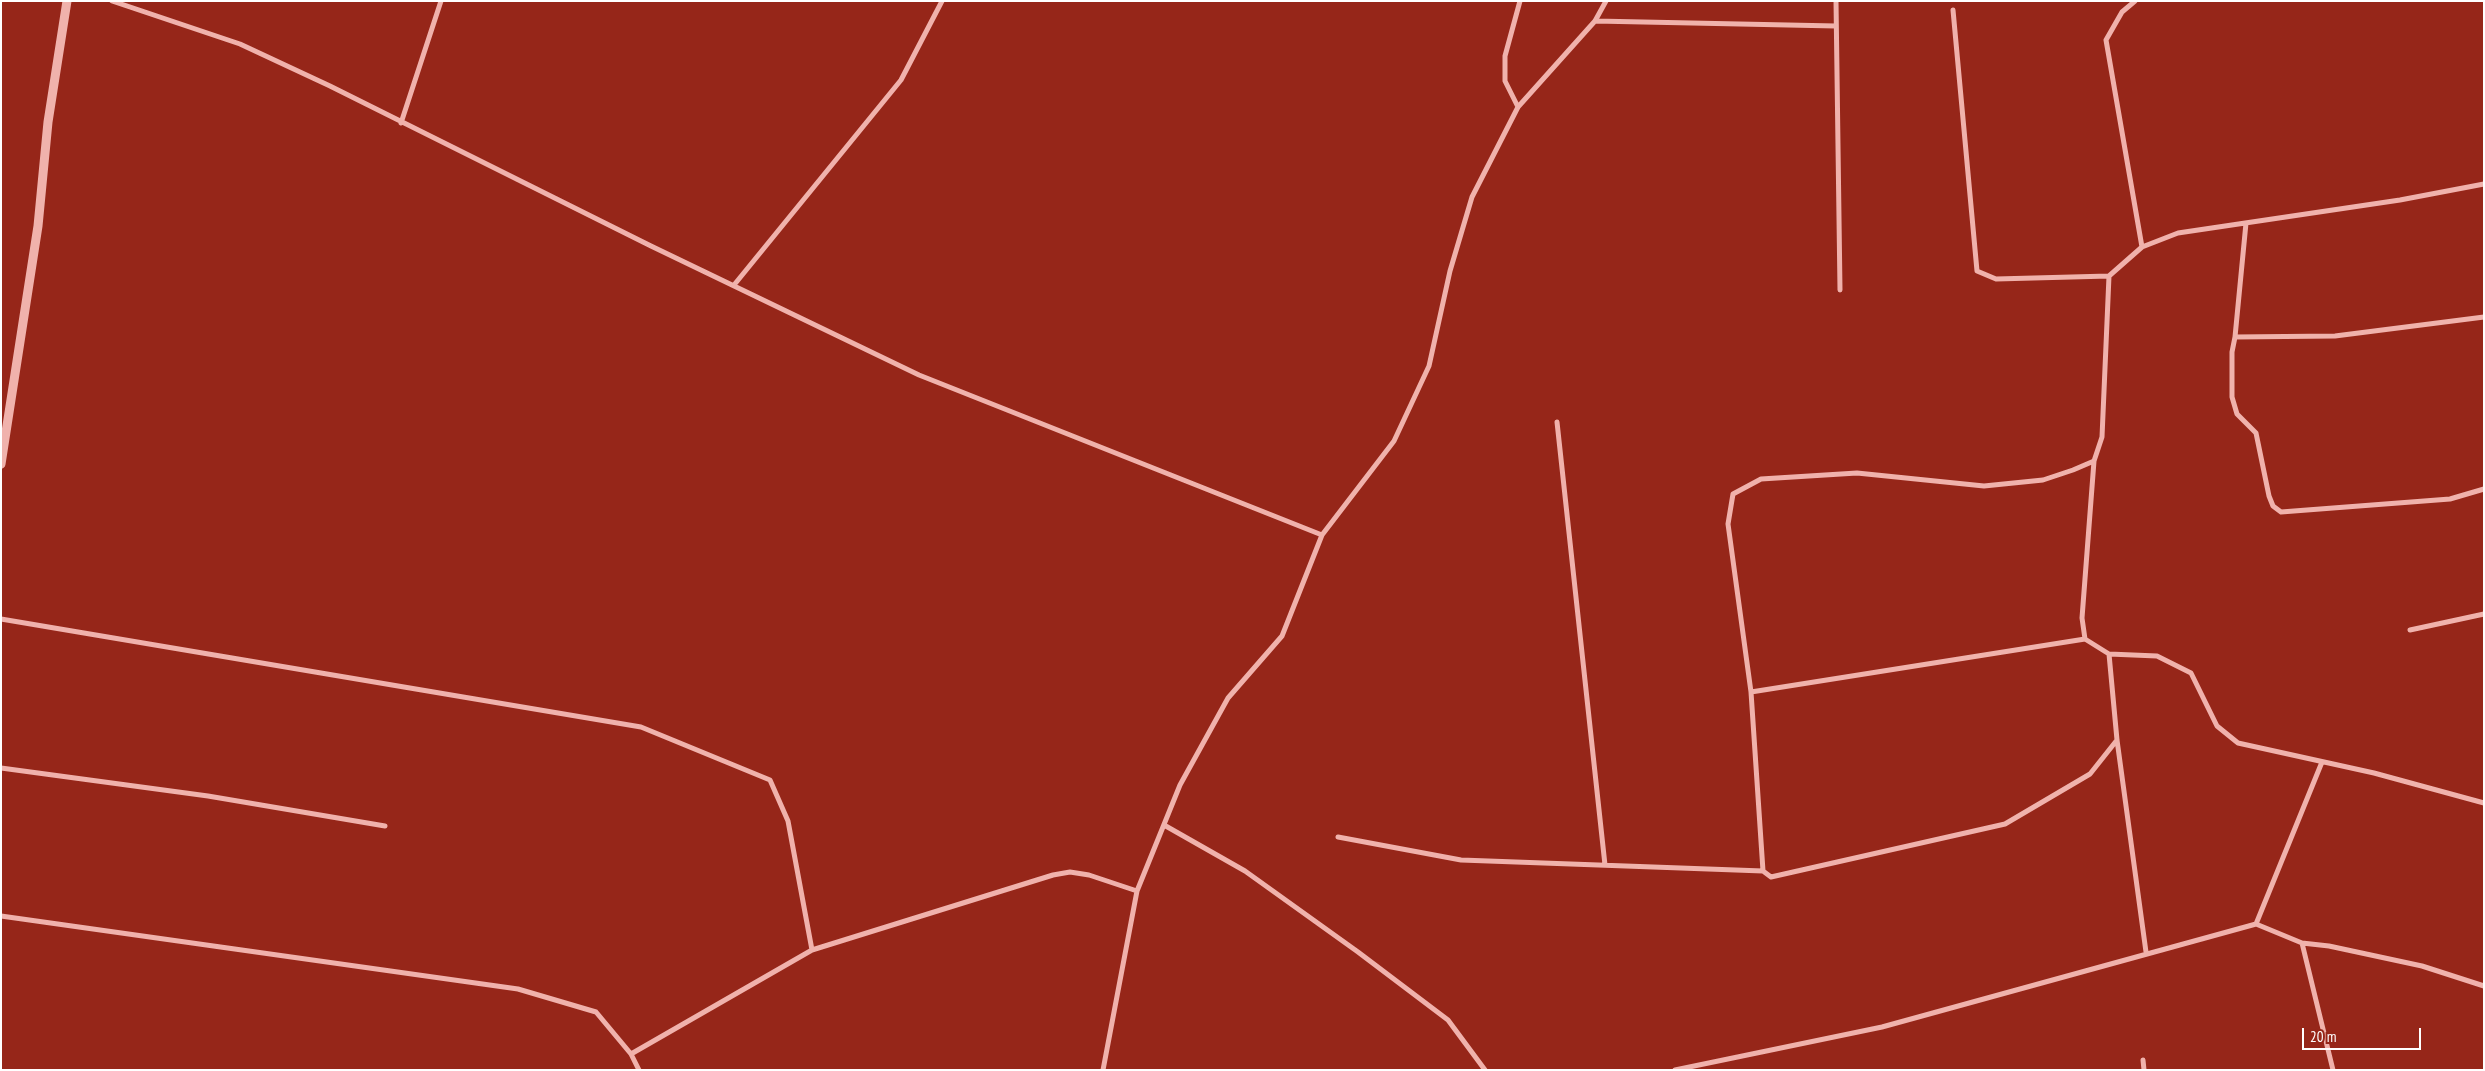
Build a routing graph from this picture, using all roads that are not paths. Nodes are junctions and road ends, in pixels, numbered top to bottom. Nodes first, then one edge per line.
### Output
1 (67, 1) edge
2 (112, 1) edge
3 (441, 1) edge
4 (942, 1) edge
5 (1520, 1) edge
6 (1606, 1) edge
7 (1836, 1) edge
8 (2135, 1) edge
9 (1953, 10) dead end
10 (1595, 21) junction
11 (1836, 26) junction
12 (1518, 107) junction
13 (401, 123) junction
14 (2484, 184) edge
15 (2246, 223) junction
16 (2142, 247) junction
17 (2109, 276) junction
18 (734, 286) junction
19 (1840, 290) dead end
20 (2484, 317) edge
21 (2235, 337) junction
22 (1557, 422) dead end
23 (2094, 461) junction
24 (1, 464) edge
25 (2484, 489) edge
26 (1322, 535) junction
27 (2484, 614) edge
28 (1, 619) edge
29 (2410, 630) dead end
30 (2085, 639) junction
31 (2110, 654) junction
32 (1751, 692) junction
33 (2117, 740) junction
34 (2322, 762) junction
35 (1, 768) edge
36 (2484, 803) edge
37 (1164, 825) junction
38 (385, 826) dead end
39 (1338, 836) dead end
40 (1605, 865) junction
41 (1763, 871) junction
42 (1137, 891) junction
43 (1, 916) edge
44 (2256, 924) junction
45 (2302, 943) junction
46 (812, 950) junction
47 (2146, 952) junction
48 (2484, 986) edge
49 (631, 1054) junction
50 (2143, 1060) dead end
51 (1105, 1069) edge
52 (639, 1070) edge
53 (1486, 1070) edge
54 (1675, 1070) edge
55 (2144, 1070) edge
56 (2333, 1070) edge

1 - 24 street
2 - 13 street
3 - 13 street
4 - 18 street
5 - 12 street
6 - 10 street
7 - 11 street
8 - 16 street
9 - 17 street
10 - 11 street
10 - 12 street
11 - 19 street
12 - 26 street
13 - 18 street
14 - 15 street
15 - 16 street
15 - 21 street
16 - 17 street
17 - 23 street
18 - 26 street
20 - 21 street
21 - 25 street
22 - 40 street
23 - 30 street
23 - 32 street
26 - 37 street
27 - 29 street
28 - 46 street
30 - 31 street
30 - 32 street
31 - 33 street
31 - 34 street
32 - 41 street
33 - 41 street
33 - 47 street
34 - 36 street
34 - 44 street
35 - 38 street
37 - 42 street
37 - 53 street
39 - 40 street
40 - 41 street
42 - 46 street
42 - 51 street
43 - 49 street
44 - 45 street
44 - 47 street
45 - 48 street
45 - 56 street
46 - 49 street
47 - 54 street
49 - 52 street
50 - 55 street

